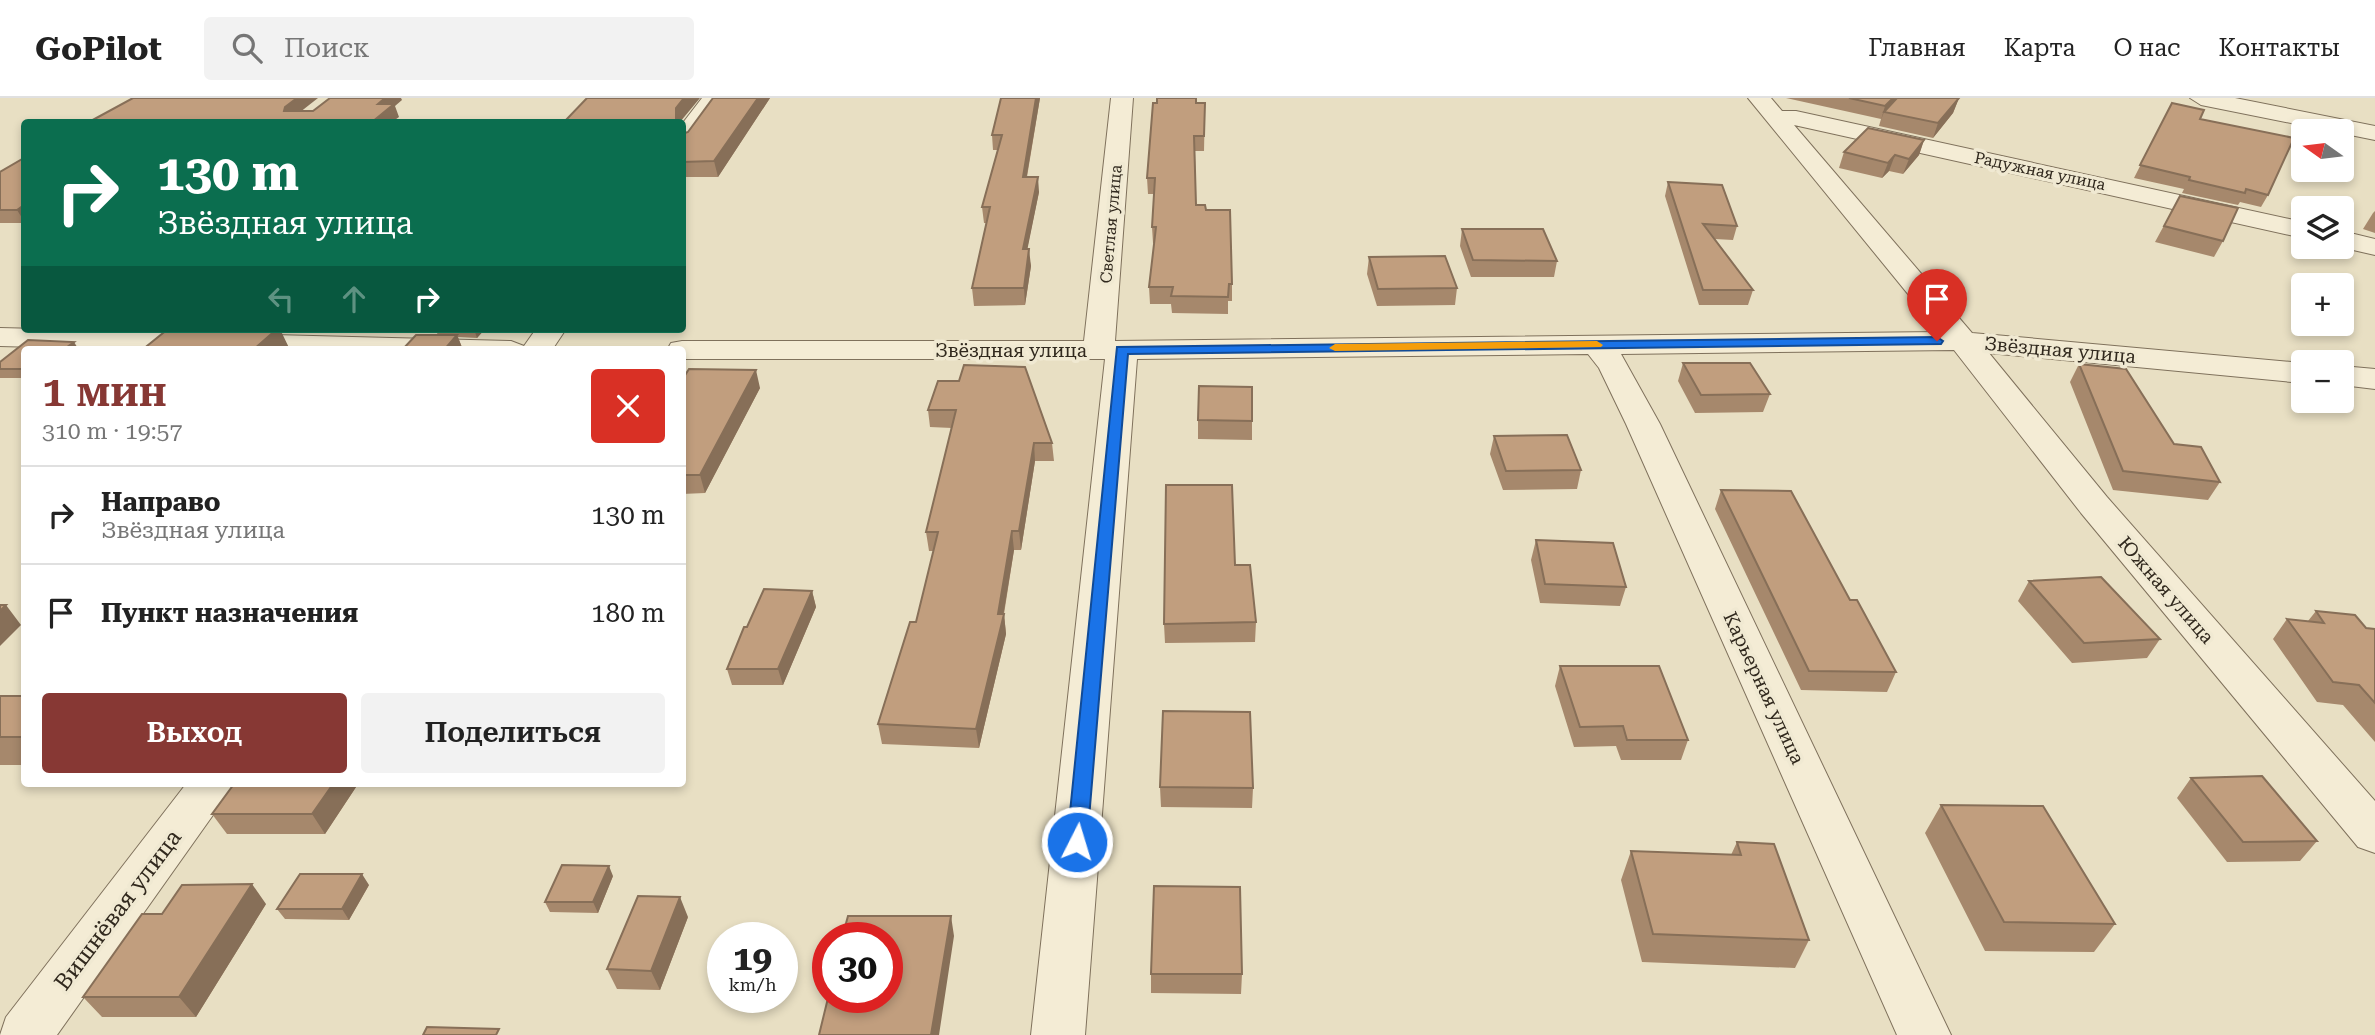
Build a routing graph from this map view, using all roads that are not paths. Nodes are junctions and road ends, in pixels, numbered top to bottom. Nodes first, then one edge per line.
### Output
1 (713, 98) edge
2 (1122, 98) edge
3 (2201, 98) edge
4 (1767, 108) edge
5 (2375, 133) edge
6 (686, 135) edge
7 (2291, 227) edge
8 (2354, 242) edge
9 (2375, 247) edge
10 (9, 338) edge
11 (1963, 341) junction
12 (1597, 345) junction
13 (344, 346) edge
14 (686, 350) edge
15 (1110, 350) junction
16 (2291, 372) edge
17 (2354, 377) edge
18 (2375, 379) edge
19 (210, 787) edge
20 (2375, 834) edge
21 (25, 1035) edge
22 (1058, 1035) edge
23 (1924, 1035) edge

1 - 6 street
2 - 15 street, Светлая улица
3 - 5 street
4 - 7 street, Радужная улица
4 - 11 street, Южная улица
8 - 9 street
10 - 13 street
11 - 12 street, Звёздная улица
11 - 16 street, Звёздная улица
11 - 20 street, Южная улица
12 - 15 street, Звёздная улица
12 - 23 street, Карьерная улица
14 - 15 street, Звёздная улица
15 - 22 street, Светлая улица
17 - 18 street
19 - 21 street, Вишнёвая улица

